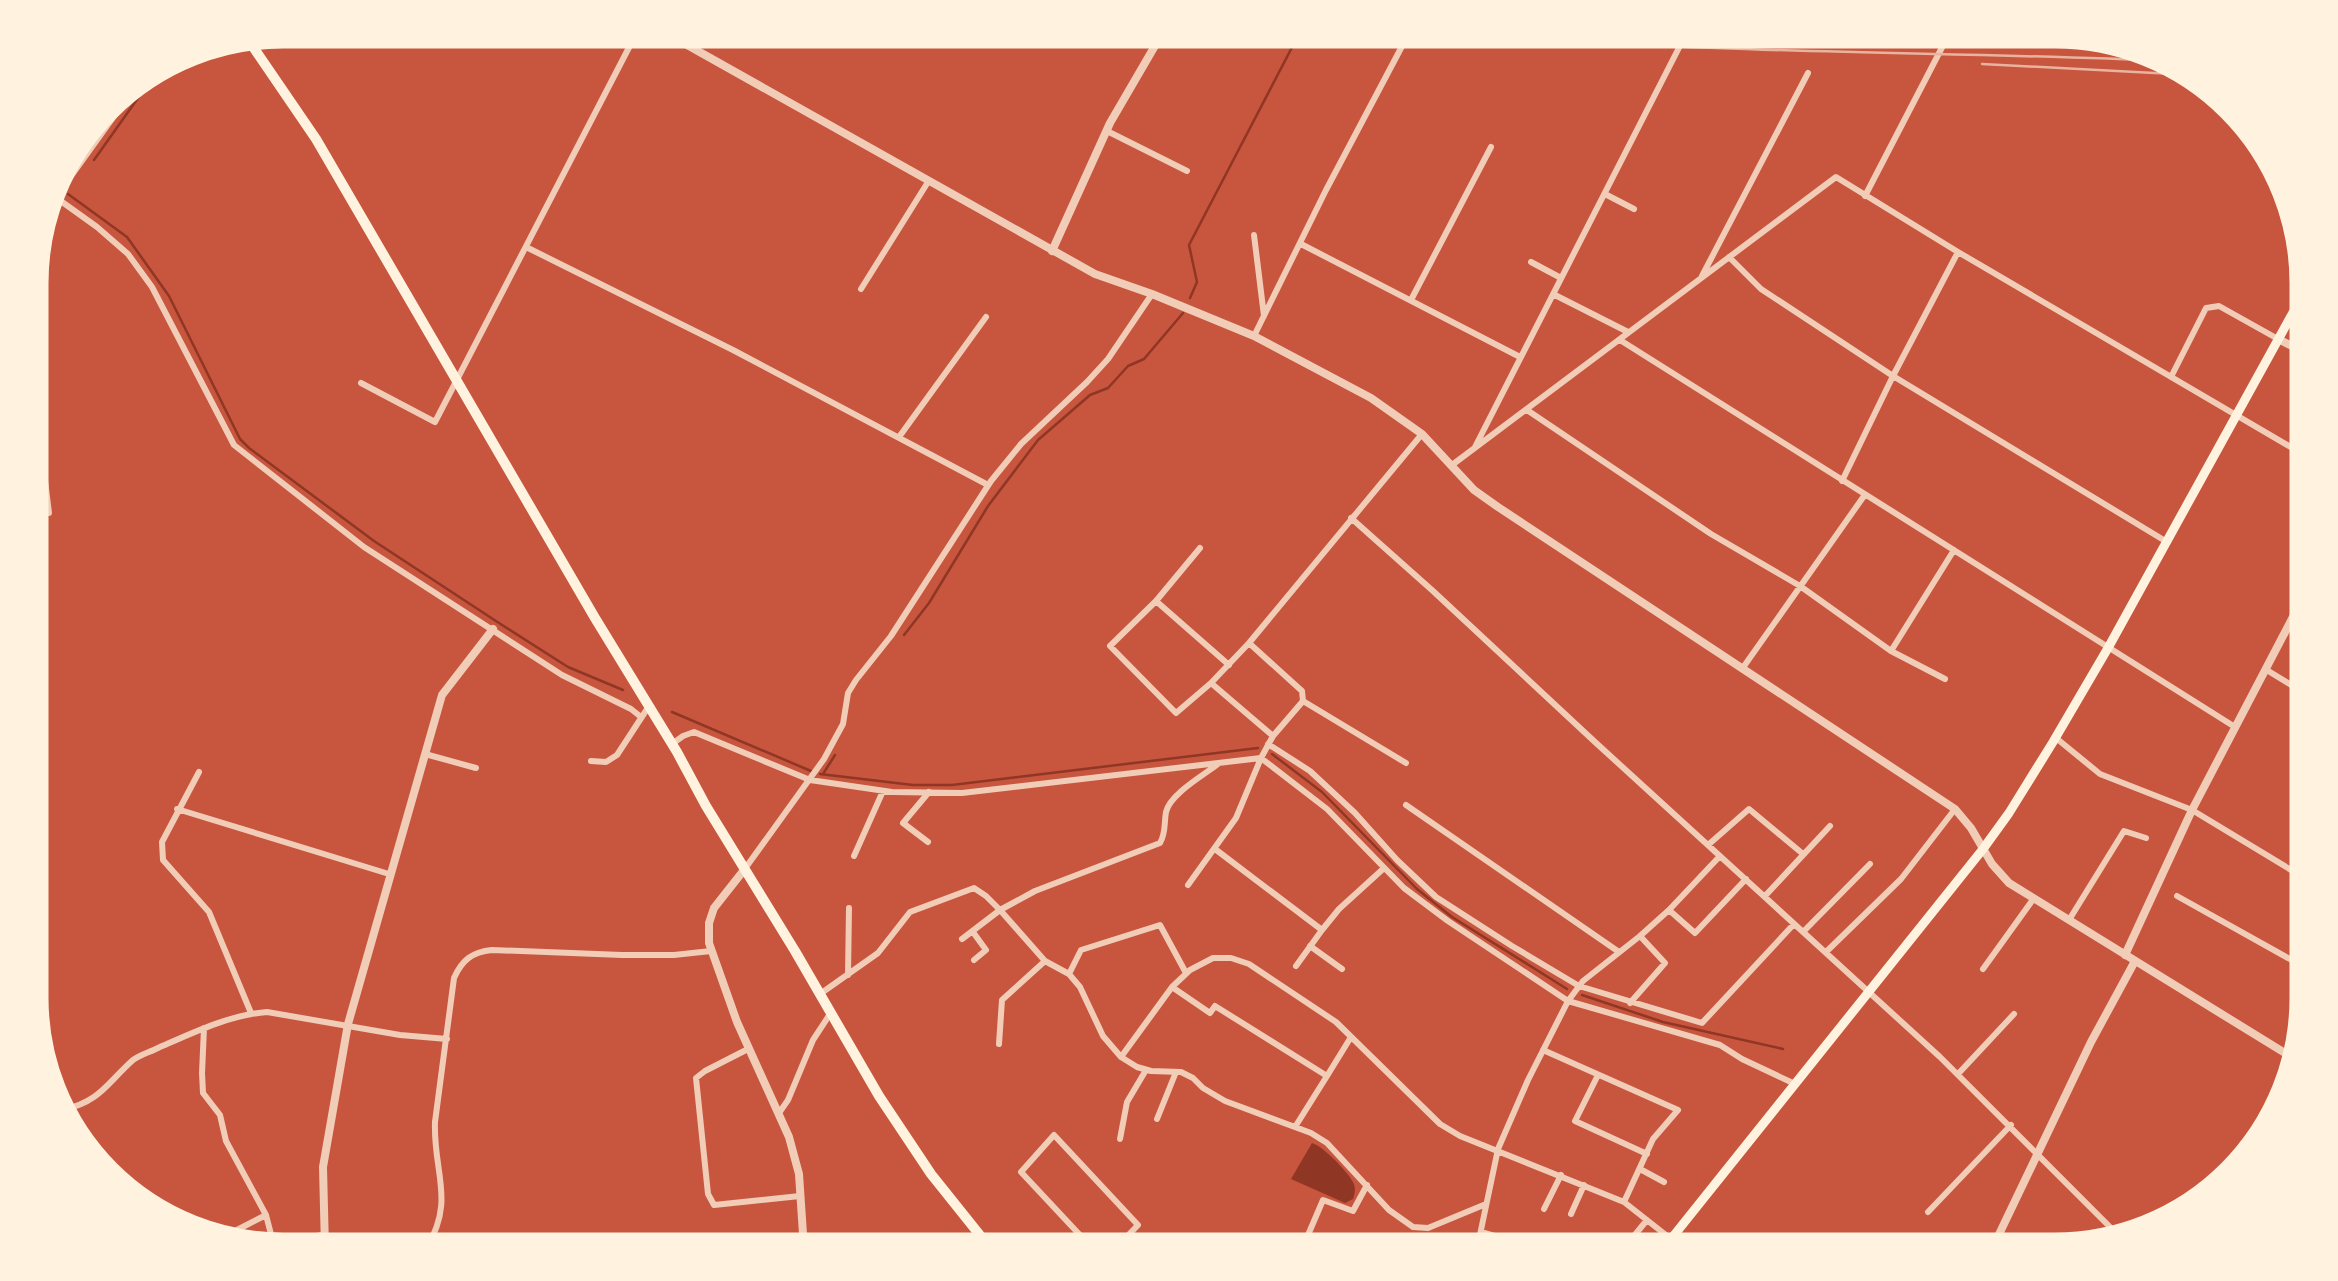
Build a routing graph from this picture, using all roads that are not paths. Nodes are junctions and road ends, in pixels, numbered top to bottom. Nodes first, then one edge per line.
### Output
1 (631, 44) edge
2 (685, 44) edge
3 (1156, 44) edge
4 (1403, 44) edge
5 (1682, 44) edge
6 (1944, 44) edge
7 (252, 46) edge
8 (1808, 73) dead end
9 (116, 112) edge
10 (1107, 131) junction
11 (1491, 147) dead end
12 (72, 170) edge
13 (1187, 172) dead end
14 (928, 182) junction
15 (1605, 194) junction
16 (1865, 197) junction
17 (58, 200) edge
18 (1634, 209) dead end
19 (1254, 235) dead end
20 (1301, 244) junction
21 (526, 247) junction
22 (1052, 251) junction
23 (1958, 252) junction
24 (1729, 257) junction
25 (1531, 262) dead end
26 (1561, 278) junction
27 (1700, 279) junction
28 (861, 289) dead end
29 (1152, 294) junction
30 (1553, 294) junction
31 (1410, 300) junction
32 (2294, 311) edge
33 (986, 317) dead end
34 (1264, 317) junction
35 (1628, 332) junction
36 (1254, 336) junction
37 (1620, 340) junction
38 (2278, 340) junction
39 (2294, 347) edge
40 (1520, 357) junction
41 (1893, 376) junction
42 (2171, 377) junction
43 (457, 382) junction
44 (361, 383) dead end
45 (1527, 410) junction
46 (2238, 416) junction
47 (1422, 434) junction
48 (900, 438) junction
49 (1474, 448) junction
50 (2294, 449) edge
51 (1452, 465) junction
52 (44, 472) edge
53 (1842, 481) junction
54 (988, 485) junction
55 (1864, 496) junction
56 (49, 513) dead end
57 (1351, 518) junction
58 (2167, 542) junction
59 (1200, 548) dead end
60 (1954, 550) junction
61 (1800, 586) junction
62 (1156, 601) junction
63 (2294, 615) edge
64 (493, 629) junction
65 (1249, 643) junction
66 (2108, 648) junction
67 (1891, 651) junction
68 (1229, 665) junction
69 (1742, 669) junction
70 (2265, 669) junction
71 (1945, 679) dead end
72 (1211, 683) junction
73 (2294, 687) edge
74 (1303, 701) junction
75 (649, 706) junction
76 (641, 717) junction
77 (2235, 727) junction
78 (1273, 736) junction
79 (2056, 738) junction
80 (672, 744) junction
81 (1268, 744) junction
82 (425, 754) junction
83 (1261, 758) junction
84 (591, 761) dead end
85 (1220, 762) junction
86 (1406, 763) dead end
87 (476, 768) dead end
88 (199, 772) dead end
89 (810, 780) junction
90 (883, 791) junction
91 (929, 792) junction
92 (1406, 805) dead end
93 (1955, 809) junction
94 (177, 810) junction
95 (2192, 810) junction
96 (1830, 826) dead end
97 (2146, 838) dead end
98 (928, 842) dead end
99 (1708, 845) junction
100 (1215, 849) junction
101 (1983, 849) junction
102 (1803, 854) junction
103 (854, 856) dead end
104 (1720, 856) junction
105 (1870, 864) dead end
106 (1383, 869) junction
107 (744, 870) junction
108 (2294, 872) edge
109 (389, 874) junction
110 (1746, 879) junction
111 (1188, 884) dead end
112 (1765, 896) junction
113 (2177, 896) dead end
114 (2034, 898) junction
115 (849, 908) dead end
116 (1000, 910) junction
117 (1669, 910) junction
118 (2069, 920) junction
119 (1794, 924) junction
120 (1322, 930) junction
121 (973, 932) junction
122 (1803, 932) junction
123 (1640, 936) junction
124 (962, 939) dead end
125 (1311, 946) junction
126 (711, 951) junction
127 (1619, 952) junction
128 (1826, 952) junction
129 (2125, 955) junction
130 (974, 960) dead end
131 (1045, 961) junction
132 (2135, 961) junction
133 (2294, 961) edge
134 (1296, 967) dead end
135 (1342, 969) dead end
136 (1983, 969) dead end
137 (1186, 973) junction
138 (1069, 974) junction
139 (848, 975) junction
140 (1579, 986) junction
141 (1172, 987) junction
142 (1869, 991) junction
143 (820, 994) junction
144 (1568, 1001) junction
145 (1630, 1003) junction
146 (251, 1013) junction
147 (830, 1014) junction
148 (2014, 1014) dead end
149 (348, 1024) junction
150 (204, 1028) junction
151 (1351, 1037) junction
152 (447, 1039) junction
153 (999, 1044) dead end
154 (748, 1049) junction
155 (1543, 1051) junction
156 (2287, 1055) edge
157 (1121, 1058) junction
158 (1146, 1070) junction
159 (1176, 1072) junction
160 (1958, 1074) junction
161 (1598, 1075) junction
162 (1327, 1076) junction
163 (1795, 1084) junction
164 (71, 1108) edge
165 (779, 1113) junction
166 (1157, 1119) dead end
167 (2011, 1125) junction
168 (1295, 1127) junction
169 (1120, 1139) dead end
170 (1498, 1149) junction
171 (2037, 1152) junction
172 (1647, 1154) junction
173 (1640, 1169) junction
174 (1561, 1175) junction
175 (1664, 1182) dead end
176 (1367, 1185) junction
177 (1584, 1185) junction
178 (800, 1196) junction
179 (1624, 1202) junction
180 (1486, 1204) junction
181 (1544, 1209) dead end
182 (1928, 1212) dead end
183 (1571, 1214) dead end
184 (266, 1215) junction
185 (1647, 1220) junction
186 (2113, 1230) edge
187 (1481, 1231) junction
188 (234, 1232) edge
189 (323, 1235) joint
190 (272, 1236) edge
191 (309, 1237) edge
192 (432, 1237) edge
193 (803, 1237) edge
194 (981, 1237) edge
195 (1082, 1237) edge
196 (1126, 1237) edge
197 (1307, 1237) edge
198 (1480, 1237) edge
199 (1499, 1237) edge
200 (1633, 1237) edge
201 (1668, 1237) edge
202 (1673, 1237) edge
203 (1998, 1237) edge

1 - 21 street
2 - 14 street
3 - 10 street
4 - 20 street
5 - 15 street
6 - 16 street
7 - 43 highway
8 - 27 street
9 - 12 street
10 - 13 street
10 - 22 street
11 - 31 street
14 - 22 street
14 - 28 street
15 - 18 street
15 - 26 street
16 - 23 street
16 - 24 street
17 - 64 street
19 - 34 street
20 - 31 street
20 - 34 street
21 - 43 street
21 - 48 street
22 - 29 street
23 - 41 street
23 - 42 street
24 - 27 street
24 - 41 street
25 - 26 street
26 - 30 street
27 - 35 street
29 - 36 street
29 - 54 street
30 - 35 street
30 - 40 street
31 - 40 street
32 - 38 main road
33 - 48 street
34 - 36 street
35 - 37 street
36 - 47 street
37 - 45 street
37 - 53 street
38 - 39 street
38 - 42 street
38 - 46 main road
40 - 49 street
41 - 53 street
41 - 58 street
42 - 46 street
43 - 44 street
43 - 75 highway
45 - 49 street
45 - 61 street
46 - 50 street
46 - 58 main road
47 - 51 street
47 - 57 street
48 - 54 street
49 - 51 street
51 - 69 street
52 - 56 street
53 - 55 street
54 - 89 street
55 - 60 street
55 - 61 street
57 - 65 street
57 - 99 street
58 - 66 main road
59 - 62 street
60 - 66 street
60 - 67 street
61 - 67 street
61 - 69 street
62 - 68 street
62 - 72 street
63 - 70 street
64 - 76 street
64 - 82 street
65 - 68 street
65 - 74 street
66 - 77 street
66 - 79 main road
67 - 71 street
68 - 72 street
69 - 93 street
70 - 73 street
70 - 77 street
72 - 78 street
74 - 78 street
74 - 86 street
75 - 76 street
75 - 80 highway
76 - 84 street
77 - 95 street
78 - 81 street
79 - 95 street
79 - 101 main road
80 - 89 street
80 - 107 highway
81 - 83 street
81 - 140 street
82 - 87 street
82 - 109 street
83 - 85 street
83 - 100 street
83 - 106 street
85 - 91 street
85 - 116 street
88 - 94 street
89 - 90 street
89 - 107 street
90 - 91 street
90 - 103 street
91 - 98 street
92 - 127 street
93 - 101 street
93 - 128 street
94 - 109 street
94 - 146 street
95 - 108 street
95 - 129 street
96 - 102 street
97 - 118 street
99 - 102 street
99 - 104 street
100 - 111 street
100 - 120 street
101 - 114 street
101 - 142 main road
102 - 112 street
104 - 110 street
104 - 117 street
105 - 122 street
106 - 120 street
106 - 144 street
107 - 126 street
107 - 143 highway
109 - 149 street
110 - 112 street
110 - 117 street
112 - 119 street
113 - 133 street
114 - 118 street
114 - 136 street
115 - 139 street
116 - 121 street
116 - 131 street
116 - 139 street
117 - 123 street
118 - 129 street
119 - 122 street
119 - 145 street
120 - 125 street
121 - 124 street
121 - 130 street
122 - 128 street
123 - 127 street
123 - 145 street
125 - 134 street
125 - 135 street
126 - 152 street
126 - 154 street
127 - 140 street
128 - 142 street
129 - 132 street
131 - 138 street
131 - 153 street
132 - 156 street
132 - 171 street
137 - 138 street
137 - 141 street
137 - 151 street
138 - 157 street
139 - 143 street
140 - 144 street
140 - 145 street
141 - 157 street
141 - 162 street
142 - 160 street
142 - 163 main road
143 - 147 highway
144 - 155 street
144 - 163 street
146 - 149 street
146 - 150 street
147 - 165 street
147 - 194 highway
148 - 160 street
149 - 152 street
149 - 189 street
150 - 164 street
150 - 184 street
151 - 162 street
151 - 170 street
152 - 192 street
154 - 165 street
154 - 178 street
155 - 161 street
155 - 170 street
157 - 158 street
158 - 159 street
158 - 169 street
159 - 166 street
159 - 168 street
160 - 167 street
161 - 172 street
161 - 172 street
162 - 168 street
163 - 202 main road
165 - 178 street
167 - 171 street
167 - 182 street
168 - 176 street
170 - 174 street
170 - 180 street
171 - 186 street
171 - 203 street
172 - 173 street
173 - 175 street
173 - 179 street
174 - 177 street
174 - 181 street
176 - 180 street
176 - 197 street
177 - 179 street
177 - 183 street
178 - 193 street
179 - 185 street
180 - 187 street
184 - 188 street
184 - 190 street
185 - 200 street
185 - 201 street
187 - 198 street
187 - 199 street
189 - 191 street
195 - 196 street

